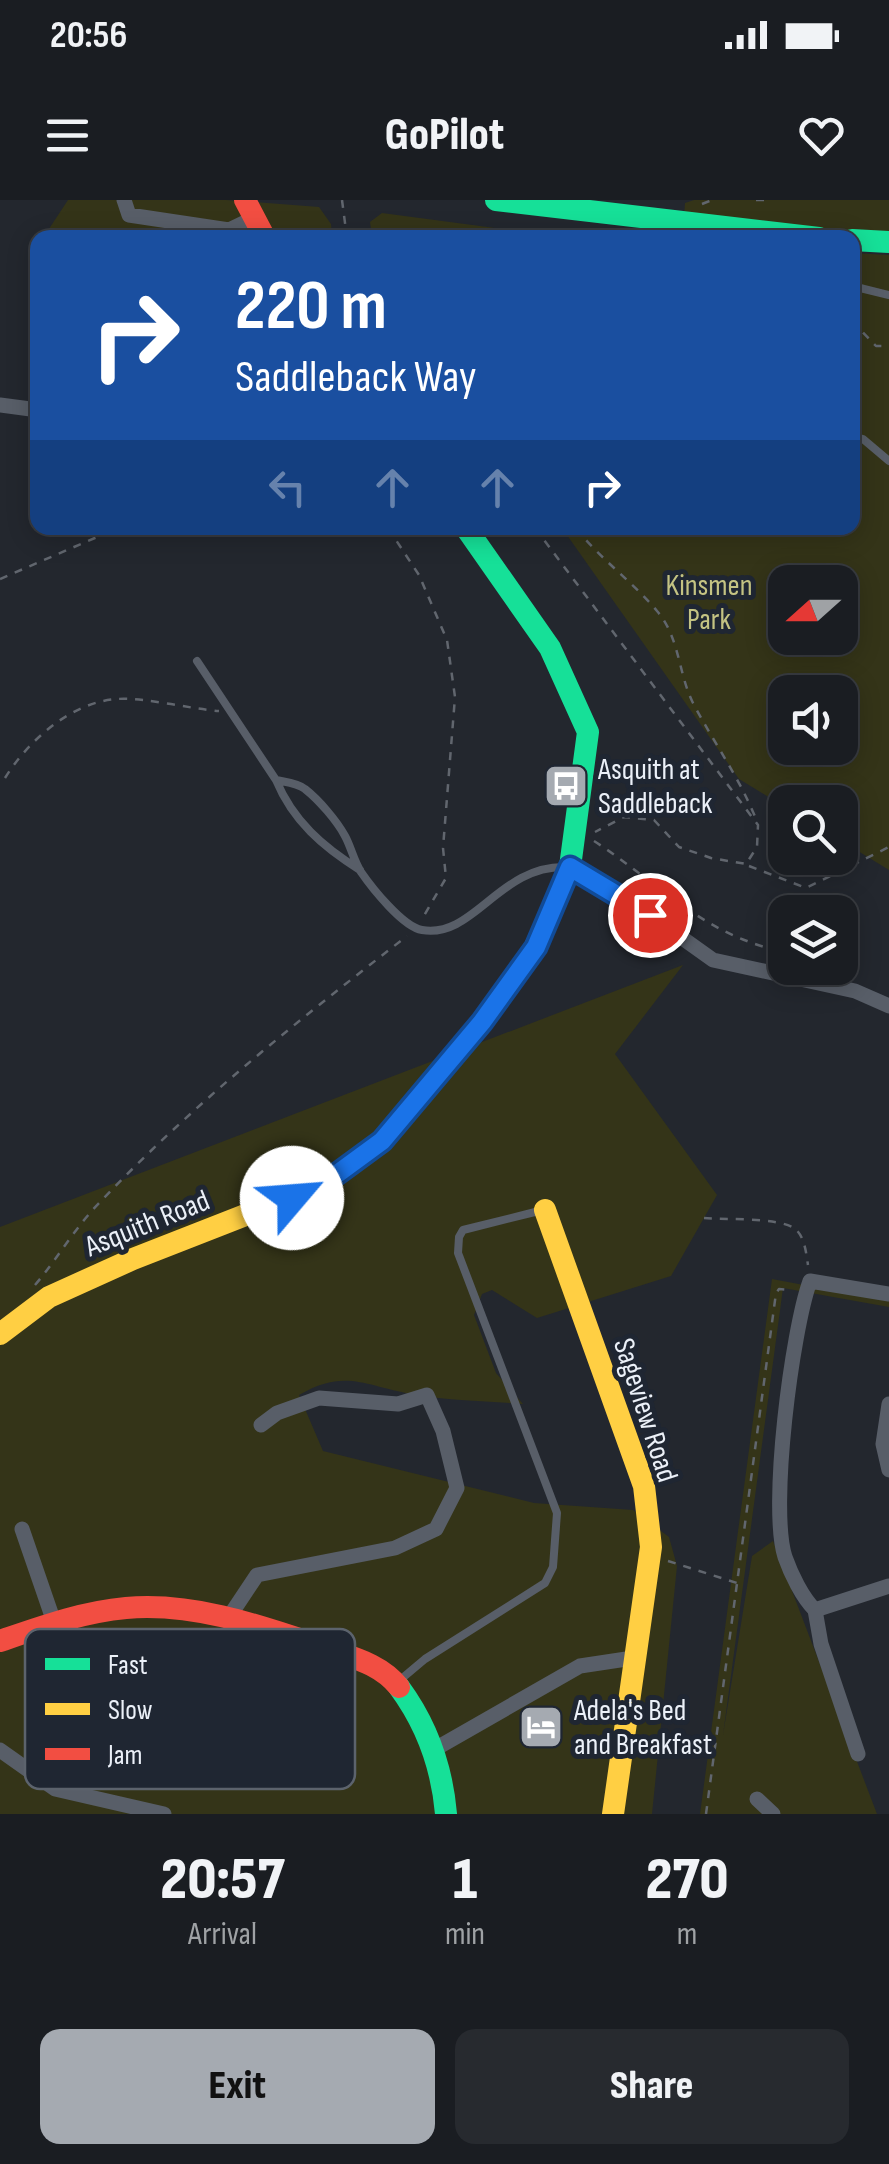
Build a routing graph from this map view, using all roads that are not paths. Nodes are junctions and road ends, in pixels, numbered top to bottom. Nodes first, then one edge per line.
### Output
1 (124, 200) edge
2 (496, 200) edge
3 (545, 209) edge
4 (255, 219) edge
5 (743, 230) edge
6 (860, 240) edge
7 (889, 242) edge
8 (860, 288) edge
9 (889, 295) edge
10 (0, 405) edge
11 (30, 409) edge
12 (860, 438) edge
13 (889, 461) edge
14 (471, 535) edge
15 (197, 661) dead end
16 (276, 780) junction
17 (570, 867) junction
18 (360, 870) junction
19 (889, 1006) edge
20 (544, 1210) joint
21 (889, 1294) edge
22 (0, 1334) edge
23 (889, 1404) edge
24 (261, 1424) dead end
25 (889, 1470) edge
26 (22, 1529) dead end
27 (889, 1586) edge
28 (815, 1610) junction
29 (229, 1617) junction
30 (54, 1622) junction
31 (34, 1629) edge
32 (265, 1629) edge
33 (25, 1632) edge
34 (0, 1641) edge
35 (633, 1658) junction
36 (355, 1659) edge
37 (397, 1683) junction
38 (435, 1748) junction
39 (0, 1750) edge
40 (858, 1754) dead end
41 (25, 1768) edge
42 (54, 1789) edge
43 (757, 1799) dead end
44 (164, 1814) edge
45 (446, 1814) edge
46 (613, 1814) edge
47 (773, 1814) edge

1 - 4 street
2 - 3 street
3 - 5 street
6 - 7 street
8 - 9 lane
10 - 11 street
12 - 13 lane
14 - 17 street, Asquith Road
15 - 16 lane
16 - 18 lane
16 - 18 lane
17 - 18 lane
17 - 19 street
17 - 22 street, Asquith Road
20 - 35 street, Sageview Road
20 - 37 lane
21 - 28 street
23 - 25 street
24 - 29 street
26 - 30 street
27 - 28 street
28 - 40 street
29 - 30 street
29 - 32 street
30 - 31 street
33 - 34 street
35 - 38 street
35 - 46 street, Sageview Road
36 - 37 street
37 - 38 street
38 - 45 street
39 - 41 street
42 - 44 street
43 - 47 street

